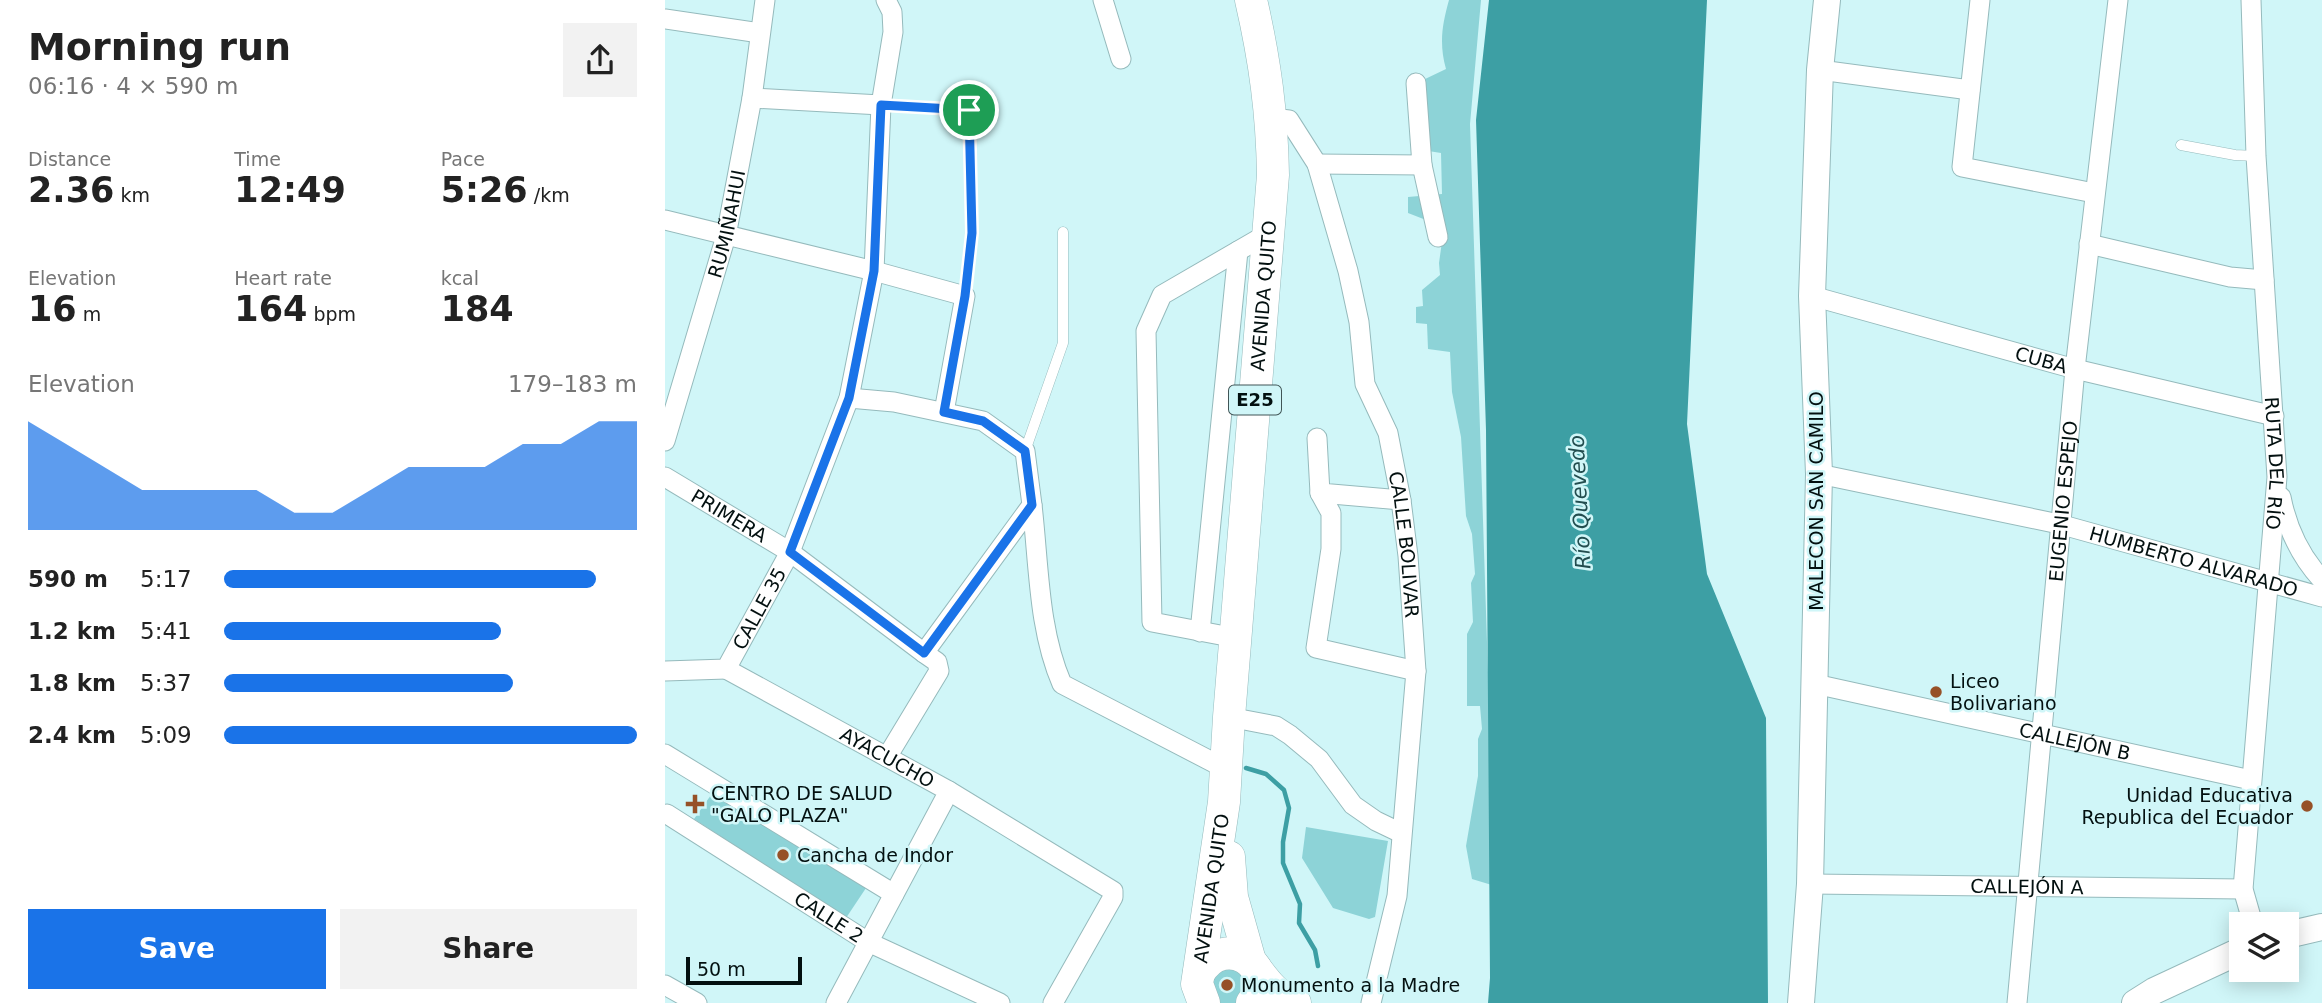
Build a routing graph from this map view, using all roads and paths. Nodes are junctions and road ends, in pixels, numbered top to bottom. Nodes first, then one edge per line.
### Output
1 (765, 0) edge
2 (886, 0) edge
3 (1103, 0) edge
4 (1251, 0) edge
5 (1827, 0) edge
6 (1980, 0) edge
7 (2117, 0) edge
8 (2251, 0) edge
9 (665, 19) edge
10 (761, 33) junction
11 (1121, 59) dead end
12 (1820, 70) junction
13 (1416, 83) dead end
14 (1970, 90) junction
15 (752, 98) junction
16 (881, 105) junction
17 (1272, 118) junction
18 (2181, 145) dead end
19 (2256, 156) junction
20 (1317, 164) junction
21 (1422, 165) junction
22 (2094, 193) junction
23 (665, 220) edge
24 (1063, 232) dead end
25 (1269, 233) junction
26 (726, 236) junction
27 (1438, 237) dead end
28 (2089, 244) junction
29 (1238, 251) junction
30 (874, 271) junction
31 (2263, 280) junction
32 (965, 296) junction
33 (1812, 296) junction
34 (2075, 369) junction
35 (849, 398) junction
36 (944, 412) junction
37 (2274, 416) junction
38 (1317, 438) dead end
39 (665, 442) edge
40 (1025, 451) junction
41 (1819, 474) junction
42 (665, 477) edge
43 (2277, 478) junction
44 (1320, 493) junction
45 (1402, 500) junction
46 (1032, 505) junction
47 (2059, 524) junction
48 (790, 552) junction
49 (2322, 580) edge
50 (2269, 582) junction
51 (2322, 597) edge
52 (1200, 632) junction
53 (1236, 638) junction
54 (924, 653) junction
55 (726, 669) junction
56 (665, 671) edge
57 (1416, 671) junction
58 (1815, 684) junction
59 (1229, 717) junction
60 (2041, 734) junction
61 (665, 754) edge
62 (887, 757) junction
63 (1226, 769) junction
64 (2251, 780) junction
65 (949, 791) junction
66 (1224, 802) junction
67 (666, 811) edge
68 (1401, 833) junction
69 (1810, 884) junction
70 (2026, 886) junction
71 (2243, 889) junction
72 (894, 894) junction
73 (2250, 912) edge
74 (2322, 927) edge
75 (2299, 932) edge
76 (868, 942) junction
77 (2229, 956) edge
78 (1253, 965) junction
79 (665, 985) edge
80 (1200, 993) edge
81 (697, 1003) edge
82 (836, 1003) edge
83 (1000, 1003) edge
84 (1052, 1003) edge
85 (1252, 1003) edge
86 (1295, 1003) edge
87 (1371, 1003) edge
88 (1801, 1003) edge
89 (2017, 1003) edge
90 (2135, 1003) edge

1 - 10 street, RUMIÑAHUI
2 - 16 street, CALLE 35
3 - 11 street
4 - 17 highway, AVENIDA QUITO / E25
5 - 12 main road, MALECON SAN CAMILO
6 - 14 street
7 - 22 street, EUGENIO ESPEJO
8 - 19 street, RUTA DEL RÍO
9 - 10 street
10 - 15 street, RUMIÑAHUI
12 - 14 street
12 - 33 main road, MALECON SAN CAMILO
13 - 21 street
14 - 22 street
15 - 16 street
15 - 26 street, RUMIÑAHUI
16 - 30 street, CALLE 35
16 - 32 path
17 - 20 street, CALLE BOLIVAR
17 - 25 highway, AVENIDA QUITO / E25
18 - 19 lane
19 - 31 street, RUTA DEL RÍO
20 - 21 street
20 - 45 street, CALLE BOLIVAR
21 - 27 street
22 - 28 street, EUGENIO ESPEJO
23 - 26 street
24 - 40 lane
25 - 29 street
25 - 53 highway, AVENIDA QUITO / E25
26 - 30 street
26 - 39 street, RUMIÑAHUI
28 - 31 street
28 - 34 street, EUGENIO ESPEJO
29 - 52 street
29 - 52 street
30 - 32 street
30 - 35 street, CALLE 35
31 - 37 street, RUTA DEL RÍO
32 - 36 street
33 - 34 street, CUBA
33 - 41 main road, MALECON SAN CAMILO
34 - 37 street, CUBA
34 - 47 street, EUGENIO ESPEJO
35 - 36 street
35 - 48 street, CALLE 35
36 - 40 street
37 - 43 street, RUTA DEL RÍO
38 - 44 street
40 - 46 street
41 - 47 street, HUMBERTO ALVARADO
41 - 58 main road, MALECON SAN CAMILO
42 - 48 street, PRIMERA
43 - 49 street
43 - 50 street, RUTA DEL RÍO
44 - 45 street
44 - 57 street
45 - 57 street, CALLE BOLIVAR
46 - 54 street
46 - 63 street
47 - 50 street, HUMBERTO ALVARADO
47 - 60 street, EUGENIO ESPEJO
48 - 54 street, PRIMERA
48 - 55 street, CALLE 35
50 - 51 street, HUMBERTO ALVARADO
50 - 64 street, RUTA DEL RÍO
52 - 53 street
53 - 59 highway, AVENIDA QUITO / E25
54 - 62 street
55 - 56 street, CALLE 35
55 - 62 street, AYACUCHO
57 - 68 street, CALLE BOLIVAR
58 - 60 street, CALLEJÓN B
58 - 69 main road, MALECON SAN CAMILO
59 - 63 highway, AVENIDA QUITO / E25
59 - 68 street
60 - 64 street, CALLEJÓN B
60 - 70 street, EUGENIO ESPEJO
61 - 72 street
62 - 65 street, AYACUCHO
63 - 66 highway, AVENIDA QUITO / E25
64 - 71 street, RUTA DEL RÍO
65 - 72 street, AYACUCHO
65 - 84 street
66 - 78 highway, AVENIDA QUITO / E25
66 - 80 highway, AVENIDA QUITO / E25
67 - 76 street, CALLE 2
68 - 87 street, CALLE BOLIVAR
69 - 70 street, CALLEJÓN A
69 - 88 main road, MALECON SAN CAMILO
70 - 71 street, CALLEJÓN A
70 - 89 street, EUGENIO ESPEJO
71 - 73 street, RUTA DEL RÍO
72 - 76 street, AYACUCHO
74 - 75 main road
76 - 82 street, AYACUCHO
76 - 83 street, CALLE 2
77 - 90 main road
78 - 80 highway, E25
78 - 85 highway, E25
78 - 86 highway, E25
79 - 81 street

